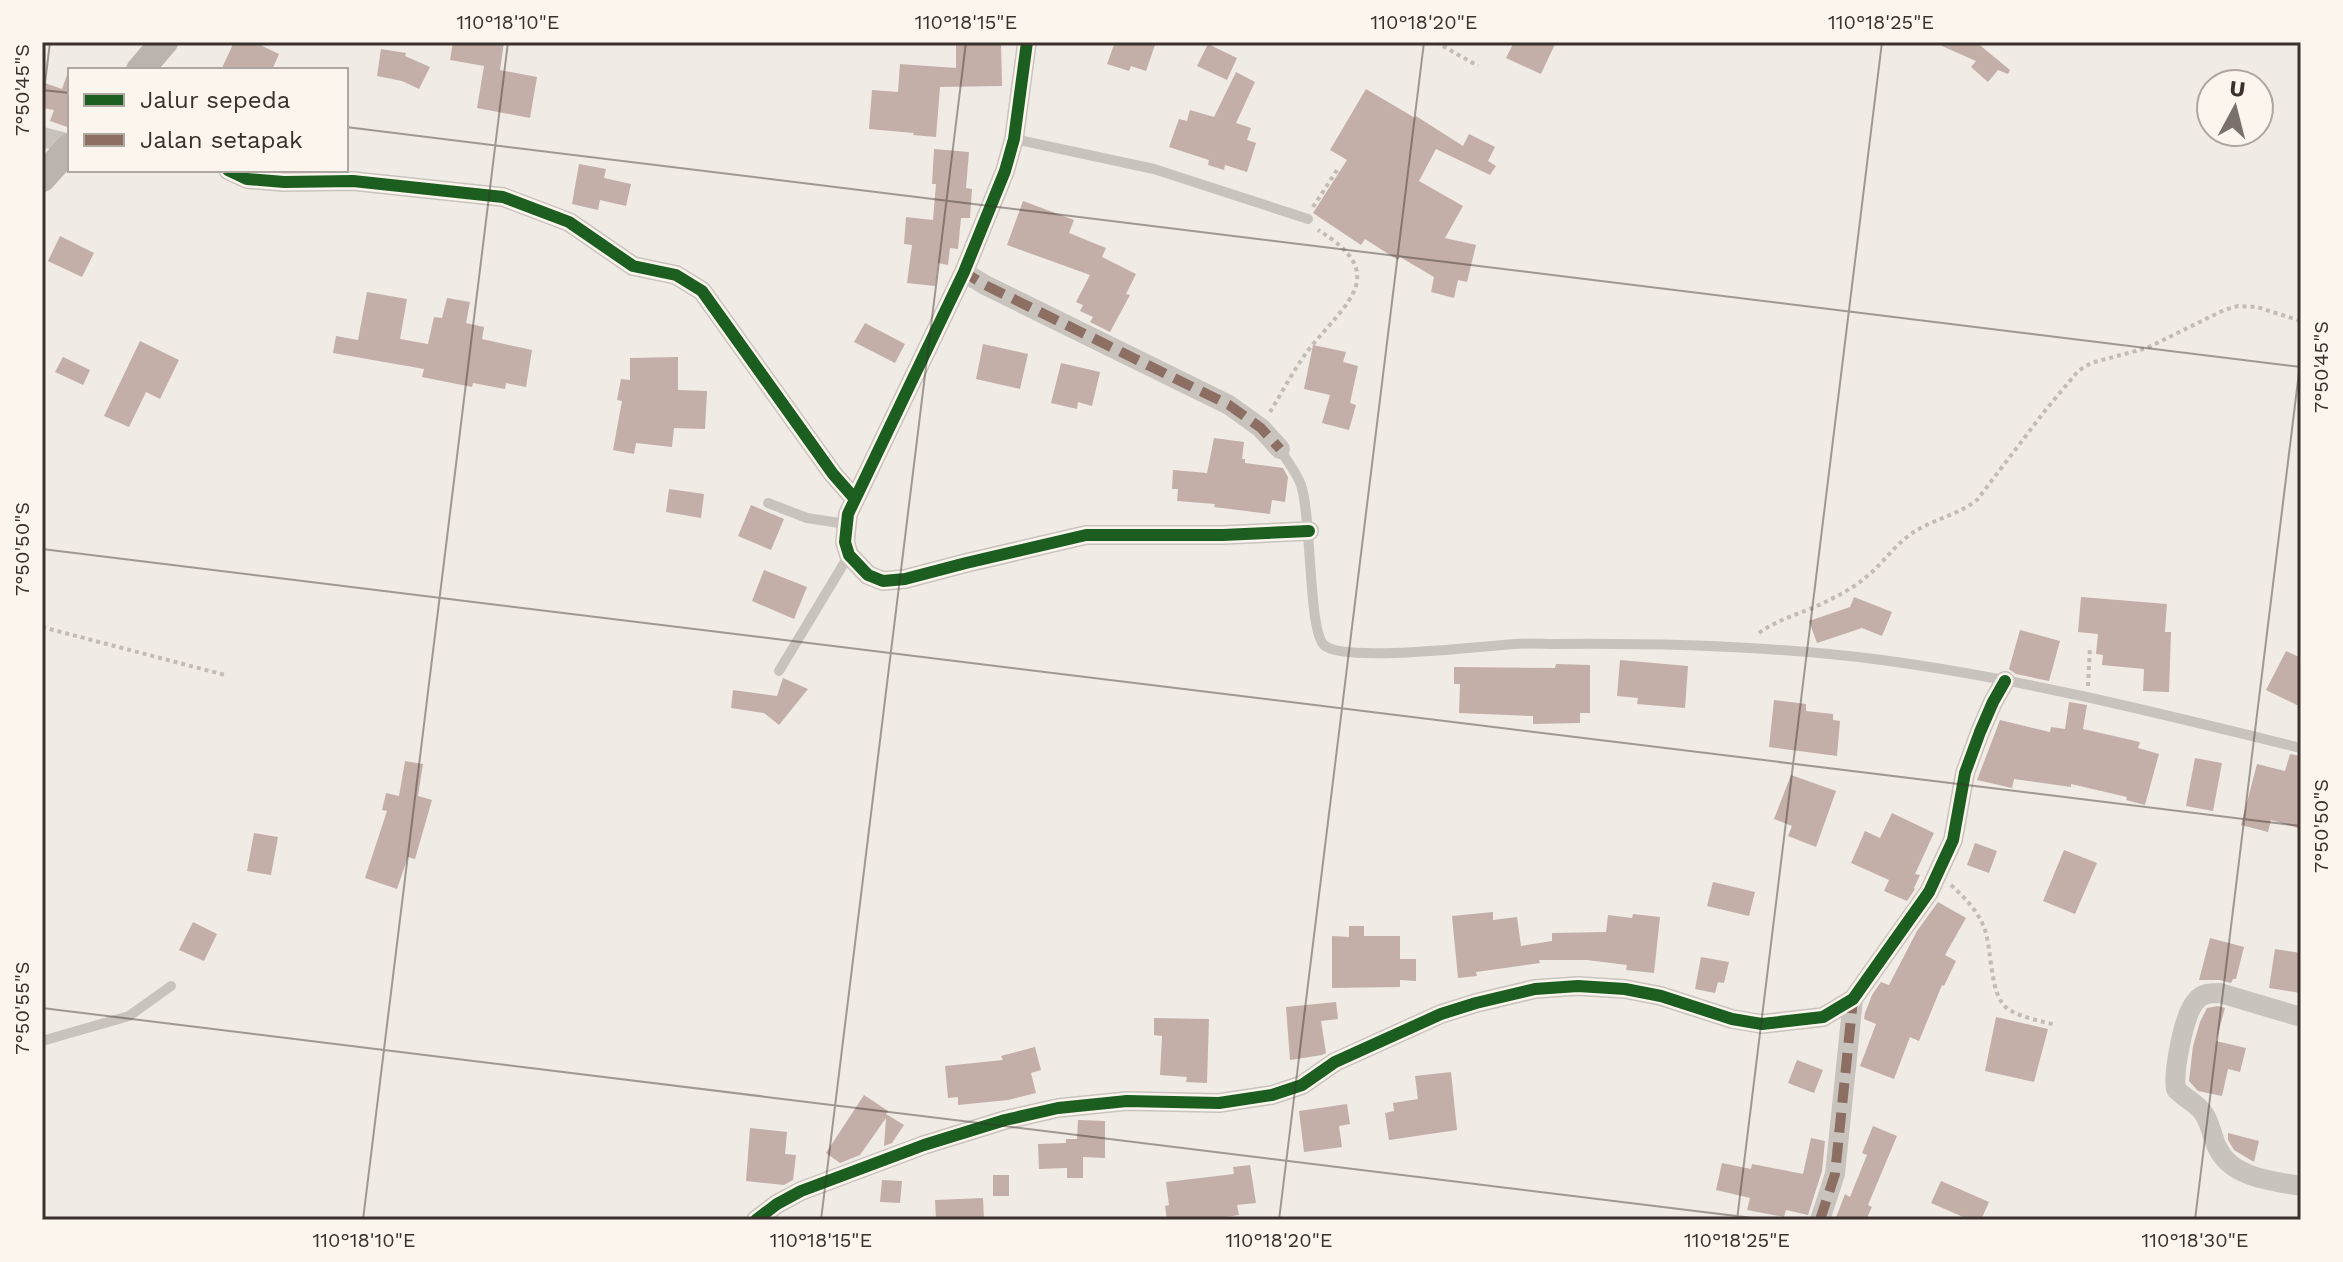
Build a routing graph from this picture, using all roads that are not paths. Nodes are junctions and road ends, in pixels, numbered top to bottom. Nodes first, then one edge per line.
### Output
1 (164, 42) edge
2 (1027, 42) edge
3 (142, 68) edge
4 (42, 137) edge
5 (1014, 139) junction
6 (68, 145) edge
7 (68, 148) edge
8 (232, 172) edge
9 (42, 178) edge
10 (1308, 219) road end
11 (964, 272) junction
12 (1280, 449) joint
13 (855, 499) junction
14 (768, 503) dead end
15 (846, 524) junction
16 (1309, 531) junction
17 (849, 555) junction
18 (779, 671) dead end
19 (2005, 681) junction
20 (2301, 748) edge
21 (171, 986) dead end
22 (1853, 999) junction
23 (2301, 1017) edge
24 (42, 1041) edge
25 (2301, 1186) edge
26 (756, 1220) edge
27 (1820, 1220) edge

1 - 3 street
2 - 5 street
4 - 6 street
5 - 10 lane
5 - 11 street
7 - 9 street
8 - 13 street
11 - 12 street
11 - 13 street
12 - 16 lane
13 - 15 street
14 - 15 lane
15 - 17 street
16 - 17 street
16 - 19 lane
17 - 18 lane
19 - 20 lane
19 - 22 street
21 - 24 lane
22 - 26 street
22 - 27 street
23 - 25 street

